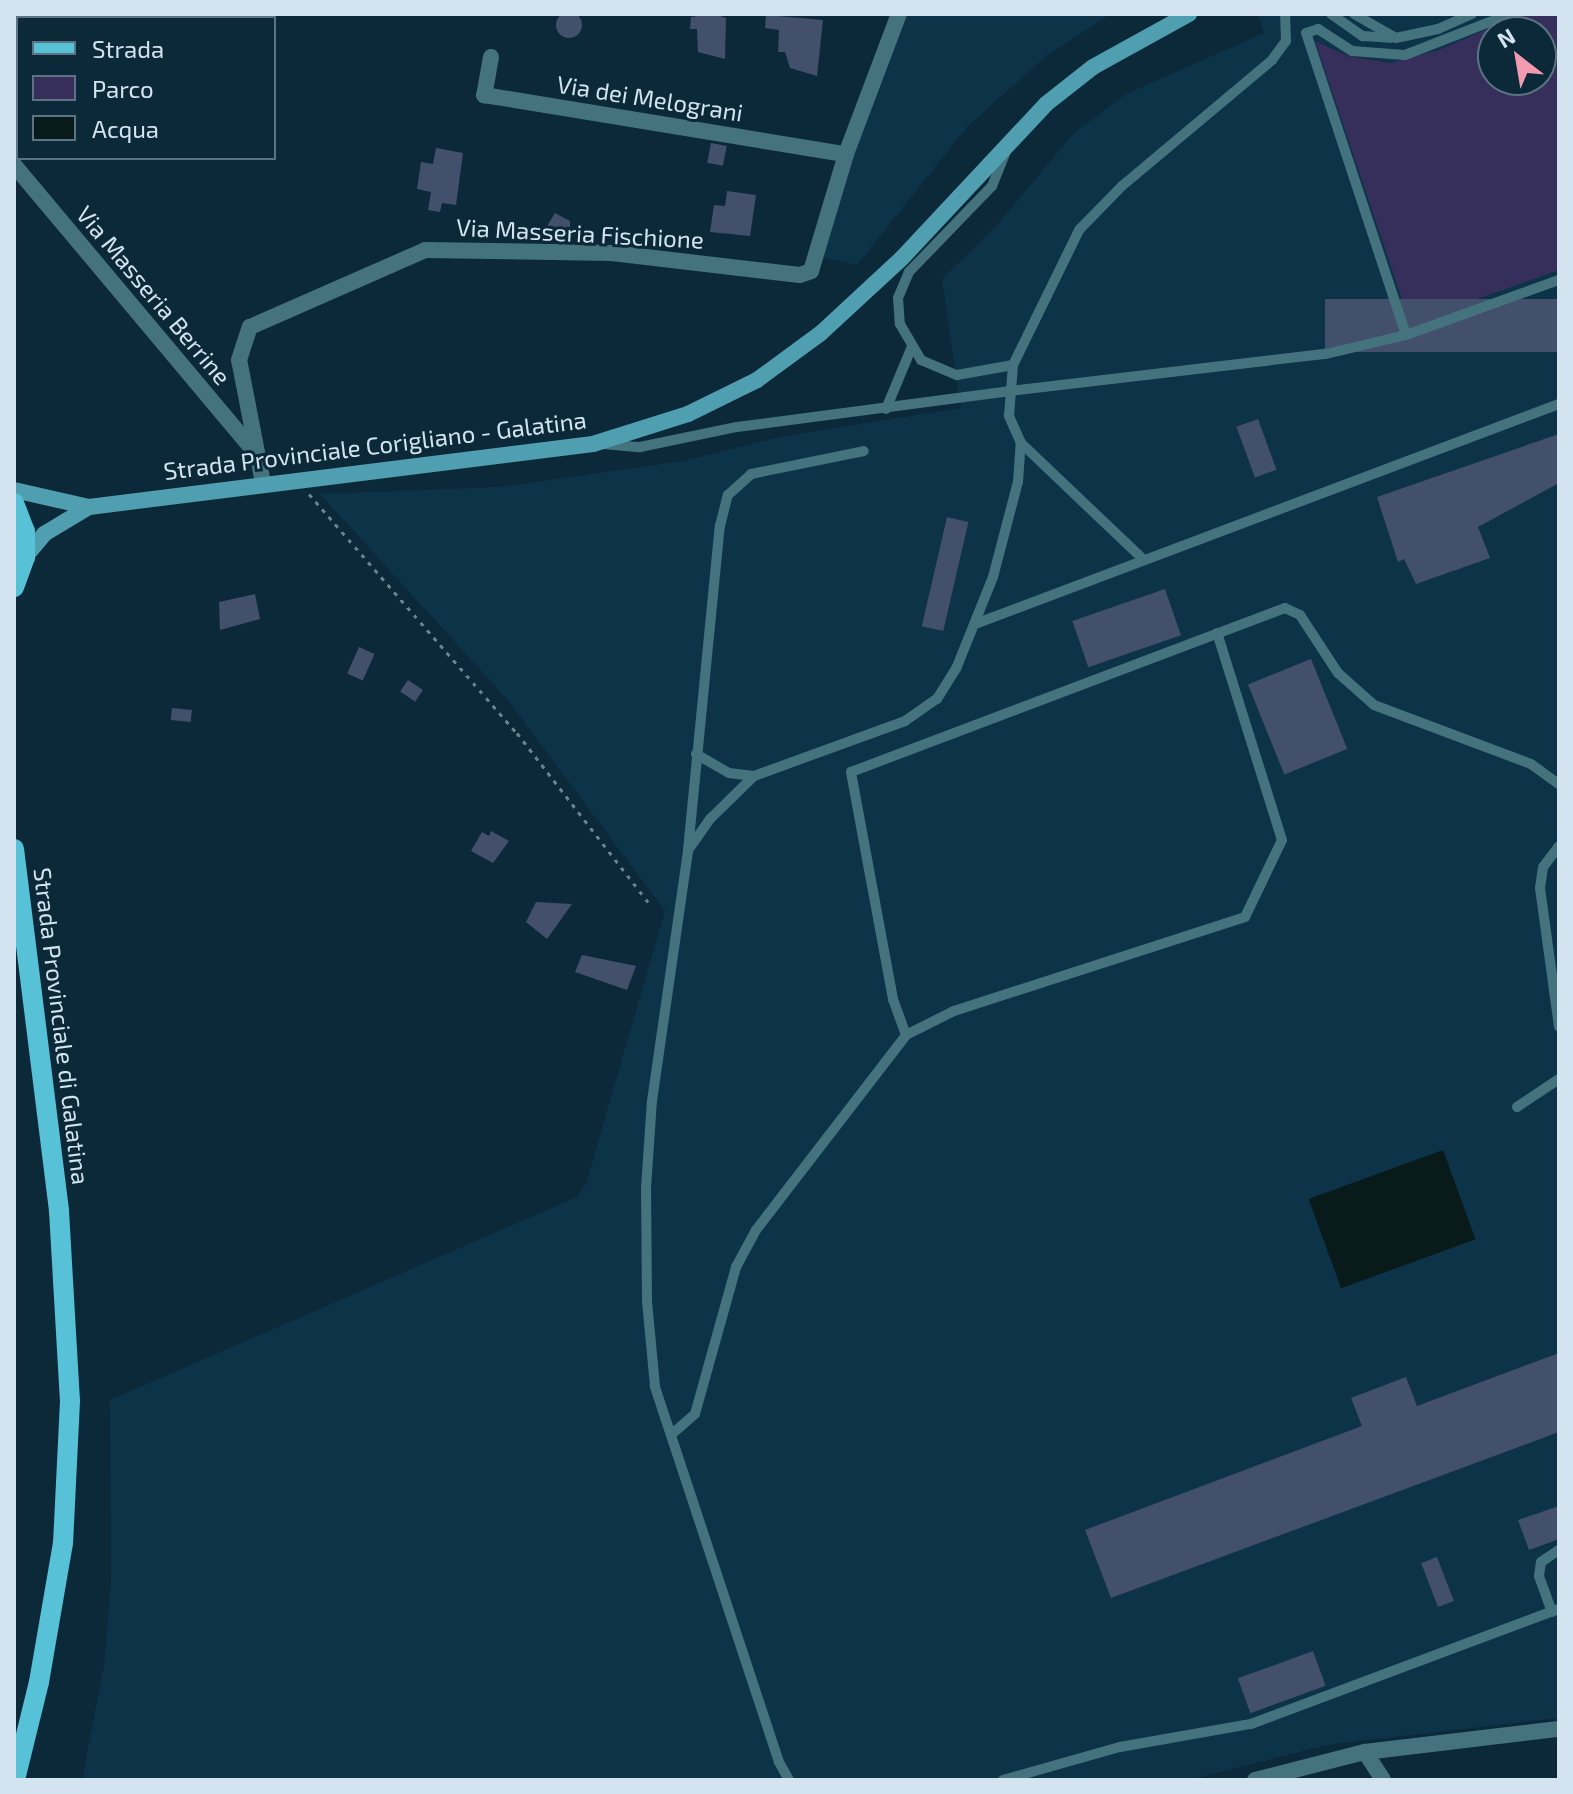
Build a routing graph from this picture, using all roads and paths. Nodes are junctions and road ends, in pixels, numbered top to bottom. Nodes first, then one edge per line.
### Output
1 (899, 14) edge
2 (1189, 14) edge
3 (1285, 14) edge
4 (1331, 14) edge
5 (1354, 14) edge
6 (1472, 14) edge
7 (1510, 14) edge
8 (1396, 38) junction
9 (491, 57) dead end
10 (1008, 146) junction
11 (846, 154) junction
12 (14, 165) edge
13 (1559, 280) edge
14 (1406, 335) junction
15 (911, 349) junction
16 (1013, 365) junction
17 (1009, 391) junction
18 (1559, 404) edge
19 (886, 409) junction
20 (1021, 443) junction
21 (593, 444) junction
22 (864, 451) dead end
23 (258, 456) junction
24 (296, 479) junction
25 (263, 483) junction
26 (14, 490) edge
27 (14, 503) edge
28 (89, 507) junction
29 (25, 557) junction
30 (1144, 560) junction
31 (14, 587) edge
32 (975, 624) junction
33 (1217, 633) junction
34 (696, 754) junction
35 (754, 776) junction
36 (1559, 784) edge
37 (1559, 846) edge
38 (14, 849) edge
39 (688, 850) junction
40 (649, 903) dead end
41 (1555, 975) edge
42 (1559, 1027) edge
43 (906, 1035) junction
44 (1559, 1079) edge
45 (1517, 1107) dead end
46 (672, 1434) junction
47 (1559, 1550) edge
48 (1555, 1611) edge
49 (1559, 1729) edge
50 (1365, 1752) junction
51 (15, 1780) edge
52 (789, 1780) edge
53 (1003, 1780) edge
54 (1255, 1780) edge
55 (1383, 1780) edge

1 - 11 street, Via Masseria Fischione
2 - 10 main road, Strada Provinciale Corigliano - Galatina
3 - 16 lane
4 - 8 lane
5 - 8 lane
6 - 8 lane
7 - 14 lane
9 - 11 street, Via dei Melograni
10 - 15 lane
10 - 21 main road, Strada Provinciale Corigliano - Galatina
11 - 23 street, Via Masseria Fischione
12 - 23 street, Via Masseria Berrine
13 - 14 lane
14 - 17 lane
15 - 16 lane
15 - 19 lane
16 - 17 lane
17 - 19 lane
17 - 20 lane
18 - 30 lane
19 - 21 lane
20 - 30 lane
20 - 32 lane
21 - 24 main road, Strada Provinciale Corigliano - Galatina
22 - 34 lane
23 - 25 street, Via Masseria Fischione
24 - 25 main road, Strada Provinciale Corigliano - Galatina
24 - 40 path
25 - 28 main road, Strada Provinciale Corigliano - Galatina
26 - 28 main road, Strada Provinciale Corigliano - Galatina
27 - 29 main road
28 - 29 main road, Strada Provinciale Corigliano - Galatina
29 - 31 main road
30 - 32 lane
32 - 35 lane
33 - 36 lane
33 - 43 lane
33 - 43 lane
34 - 35 lane
34 - 39 lane
35 - 39 lane
37 - 41 lane
38 - 51 main road, Strada Provinciale di Galatina
39 - 46 lane
41 - 42 lane
43 - 46 lane
44 - 45 lane
46 - 52 lane
47 - 48 lane
48 - 53 lane
49 - 50 street
50 - 54 street
50 - 55 street

